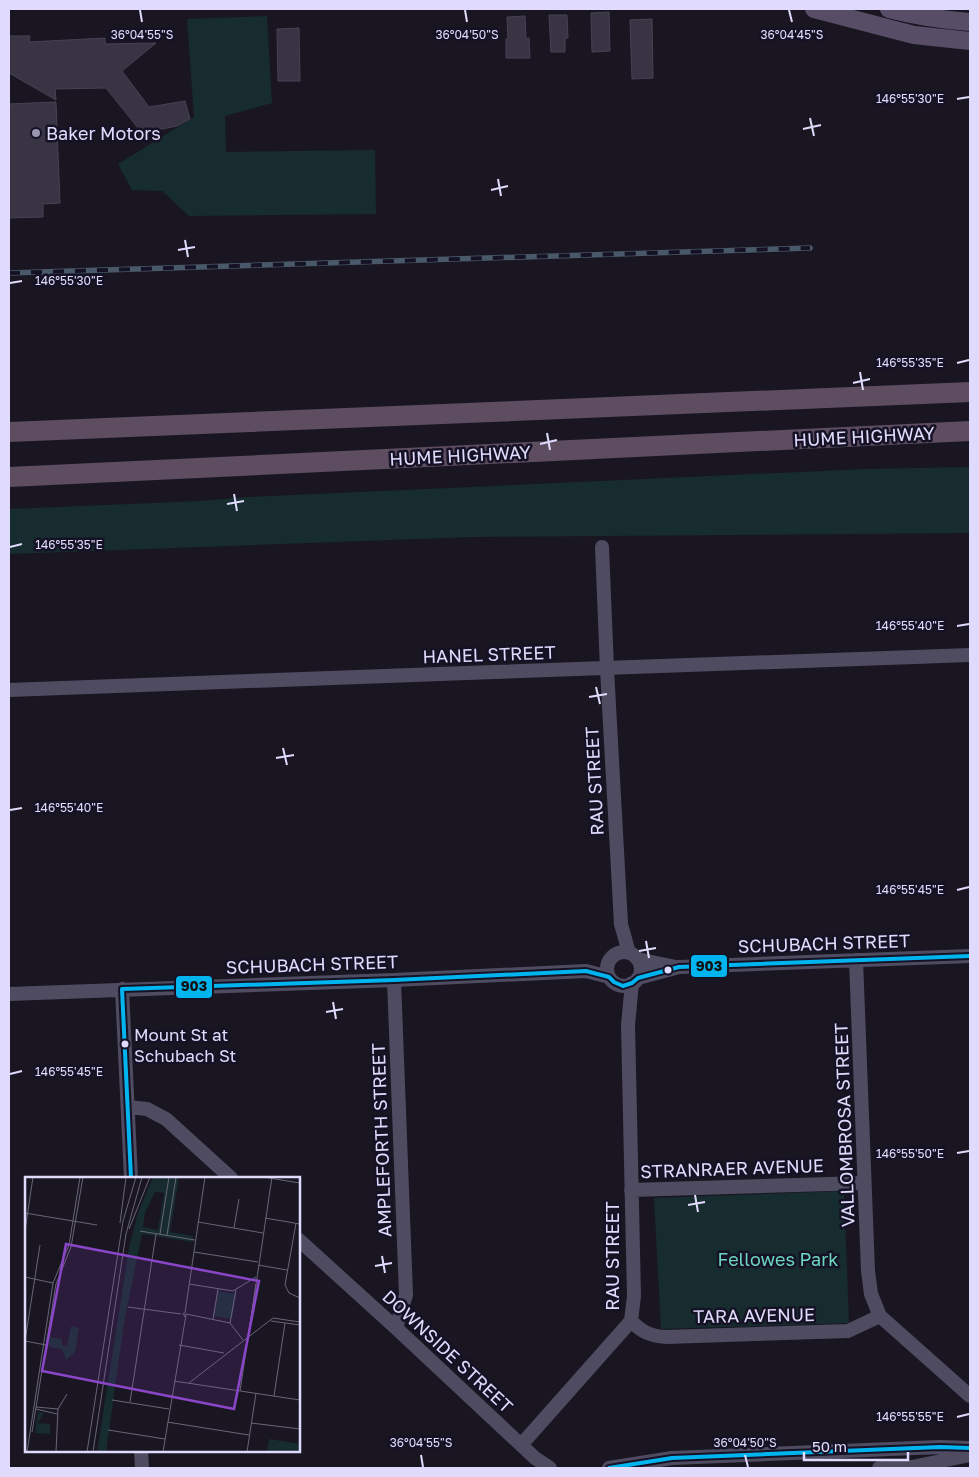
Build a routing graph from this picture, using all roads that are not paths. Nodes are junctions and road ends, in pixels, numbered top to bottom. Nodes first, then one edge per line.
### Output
1 (814, 9) edge
2 (889, 9) edge
3 (970, 22) edge
4 (970, 41) edge
5 (970, 387) edge
6 (970, 392) edge
7 (878, 396) junction
8 (9, 432) edge
9 (970, 432) edge
10 (9, 477) edge
11 (602, 547) dead end
12 (970, 655) edge
13 (607, 669) junction
14 (9, 690) edge
15 (970, 956) edge
16 (622, 957) junction
17 (856, 960) junction
18 (679, 967) junction
19 (586, 970) junction
20 (394, 980) junction
21 (614, 981) junction
22 (635, 981) junction
23 (122, 989) junction
24 (9, 994) edge
25 (628, 1025) junction
26 (128, 1107) junction
27 (131, 1177) edge
28 (230, 1177) edge
29 (864, 1183) junction
30 (631, 1190) junction
31 (300, 1241) edge
32 (880, 1316) junction
33 (631, 1321) junction
34 (396, 1328) junction
35 (970, 1396) edge
36 (521, 1445) junction
37 (970, 1448) edge
38 (141, 1452) edge
39 (970, 1455) edge
40 (142, 1468) edge
41 (550, 1468) edge
42 (609, 1468) edge
43 (879, 1468) edge

1 - 4 main road
2 - 3 main road
5 - 7 highway
6 - 7 highway
7 - 8 highway
9 - 10 highway, HUME HIGHWAY
11 - 13 street, RAU STREET
12 - 13 street, HANEL STREET
13 - 14 street, HANEL STREET
13 - 16 street, RAU STREET
15 - 17 street, SCHUBACH STREET
16 - 18 street, SCHUBACH STREET
16 - 19 street, SCHUBACH STREET
16 - 21 street
16 - 22 street
17 - 18 street, SCHUBACH STREET
17 - 29 street, VALLOMBROSA STREET
18 - 22 street, SCHUBACH STREET
19 - 20 street, SCHUBACH STREET
19 - 21 street, SCHUBACH STREET
20 - 23 street, SCHUBACH STREET
20 - 34 street, AMPLEFORTH STREET
21 - 22 street
21 - 25 street, RAU STREET
22 - 25 street, RAU STREET
23 - 24 street, SCHUBACH STREET
23 - 26 street
25 - 30 street, RAU STREET
26 - 27 street
26 - 28 street
29 - 30 street, STRANRAER AVENUE
29 - 32 street, VALLOMBROSA STREET
30 - 33 street, RAU STREET
31 - 34 street, DOWNSIDE STREET
32 - 33 street, TARA AVENUE
32 - 35 street, VALLOMBROSA STREET
33 - 36 street, RAU STREET
34 - 36 street, DOWNSIDE STREET
36 - 41 street, DOWNSIDE STREET
37 - 42 street
38 - 40 street
39 - 43 street

